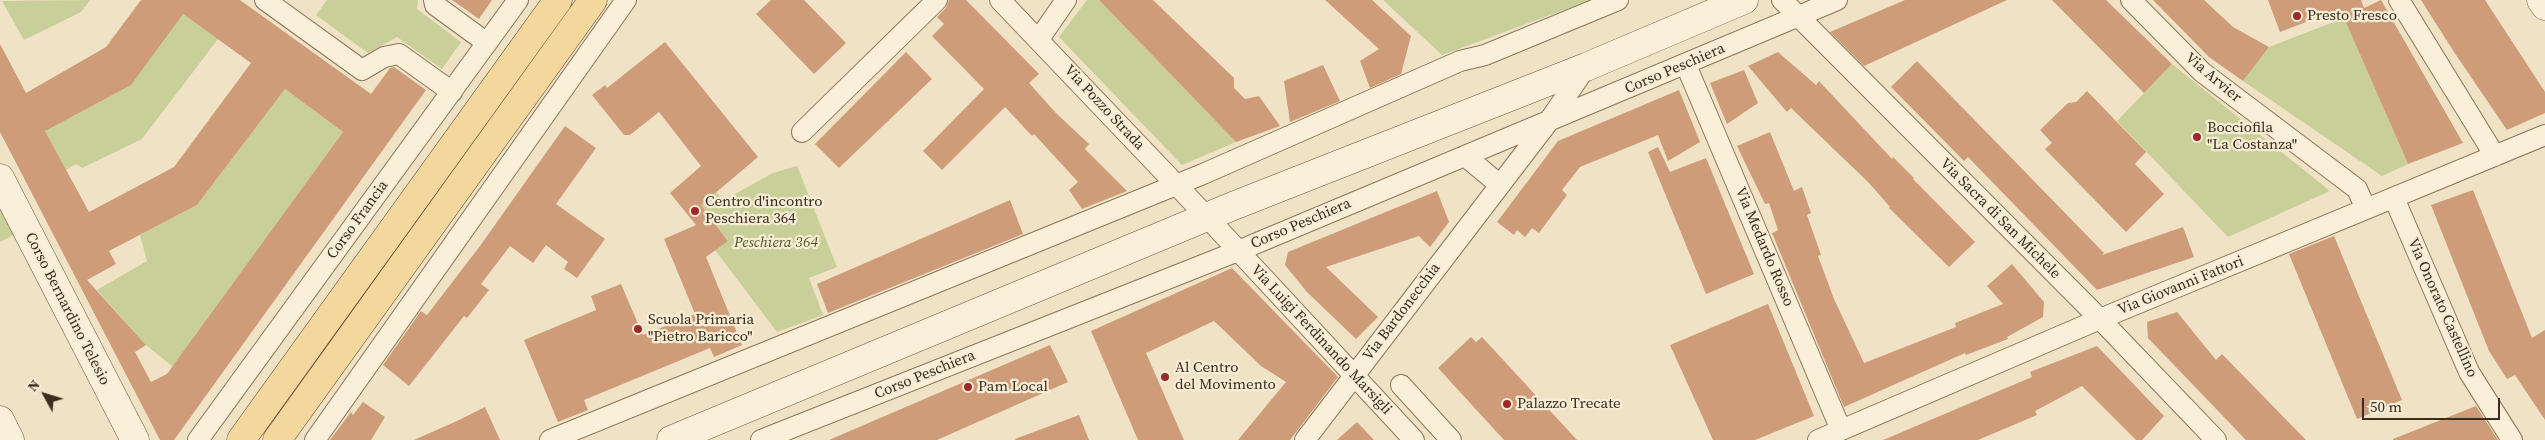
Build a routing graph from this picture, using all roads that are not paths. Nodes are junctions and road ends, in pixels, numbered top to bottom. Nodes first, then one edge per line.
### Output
1 (265, 0) edge
2 (434, 0) edge
3 (518, 0) edge
4 (558, 0) edge
5 (593, 0) edge
6 (626, 0) edge
7 (937, 0) edge
8 (1000, 0) edge
9 (1066, 0) edge
10 (1618, 0) edge
11 (1744, 0) edge
12 (1782, 0) edge
13 (1837, 0) edge
14 (2131, 0) edge
15 (2400, 0) edge
16 (2541, 0) edge
17 (2545, 6) edge
18 (1798, 16) junction
19 (1039, 39) junction
20 (487, 43) junction
21 (1686, 65) junction
22 (1586, 67) junction
23 (452, 92) junction
24 (1549, 121) junction
25 (802, 132) dead end
26 (2545, 136) edge
27 (1465, 156) junction
28 (2495, 156) junction
29 (0, 178) edge
30 (1177, 185) junction
31 (1500, 185) junction
32 (2394, 198) junction
33 (2366, 210) junction
34 (1207, 217) junction
35 (1238, 251) junction
36 (2100, 319) junction
37 (1354, 375) junction
38 (1401, 385) dead end
39 (0, 420) edge
40 (1841, 430) junction
41 (10, 440) edge
42 (134, 440) edge
43 (198, 440) edge
44 (241, 440) edge
45 (277, 440) edge
46 (315, 440) edge
47 (550, 440) edge
48 (670, 440) edge
49 (761, 440) edge
50 (1305, 440) edge
51 (1414, 440) edge
52 (1451, 440) edge
53 (1818, 440) edge
54 (2216, 440) edge
55 (2512, 440) edge

1 - 23 street
2 - 20 street
3 - 20 street, Corso Francia
4 - 44 main road
5 - 45 main road
6 - 46 street
7 - 25 street
8 - 19 street, Via Pozzo Strada
9 - 19 street
10 - 30 street
11 - 22 main road
12 - 18 street, Via Sacra di San Michele
13 - 18 street, Corso Peschiera
14 - 33 street, Via Arvier
15 - 28 street
16 - 17 main road
18 - 21 street, Corso Peschiera
18 - 36 street, Via Sacra di San Michele
19 - 30 street, Via Pozzo Strada
20 - 23 street, Corso Francia
21 - 24 street, Corso Peschiera
21 - 40 street, Via Medardo Rosso
22 - 24 street, Via Bardonecchia
22 - 34 main road
23 - 43 street, Corso Francia
24 - 27 street, Corso Peschiera
24 - 31 street, Via Bardonecchia
26 - 28 street, Via Giovanni Fattori
27 - 31 street
27 - 35 street, Corso Peschiera
28 - 32 street, Via Giovanni Fattori
29 - 42 main road, Corso Bernardino Telesio
30 - 34 street, Via Pozzo Strada
30 - 47 street
31 - 37 street, Via Bardonecchia
32 - 33 street, Via Giovanni Fattori
32 - 55 street, Via Onorato Castellino
33 - 36 street, Via Giovanni Fattori
34 - 35 street, Via Luigi Ferdinando Marsigli
34 - 48 main road
35 - 37 street, Via Luigi Ferdinando Marsigli
35 - 49 street, Corso Peschiera
36 - 40 street, Via Giovanni Fattori
36 - 54 street, Via Sacra di San Michele
37 - 50 street, Via Bardonecchia
37 - 51 street, Via Luigi Ferdinando Marsigli
38 - 52 street
39 - 41 main road
40 - 53 street, Via Giovanni Fattori

